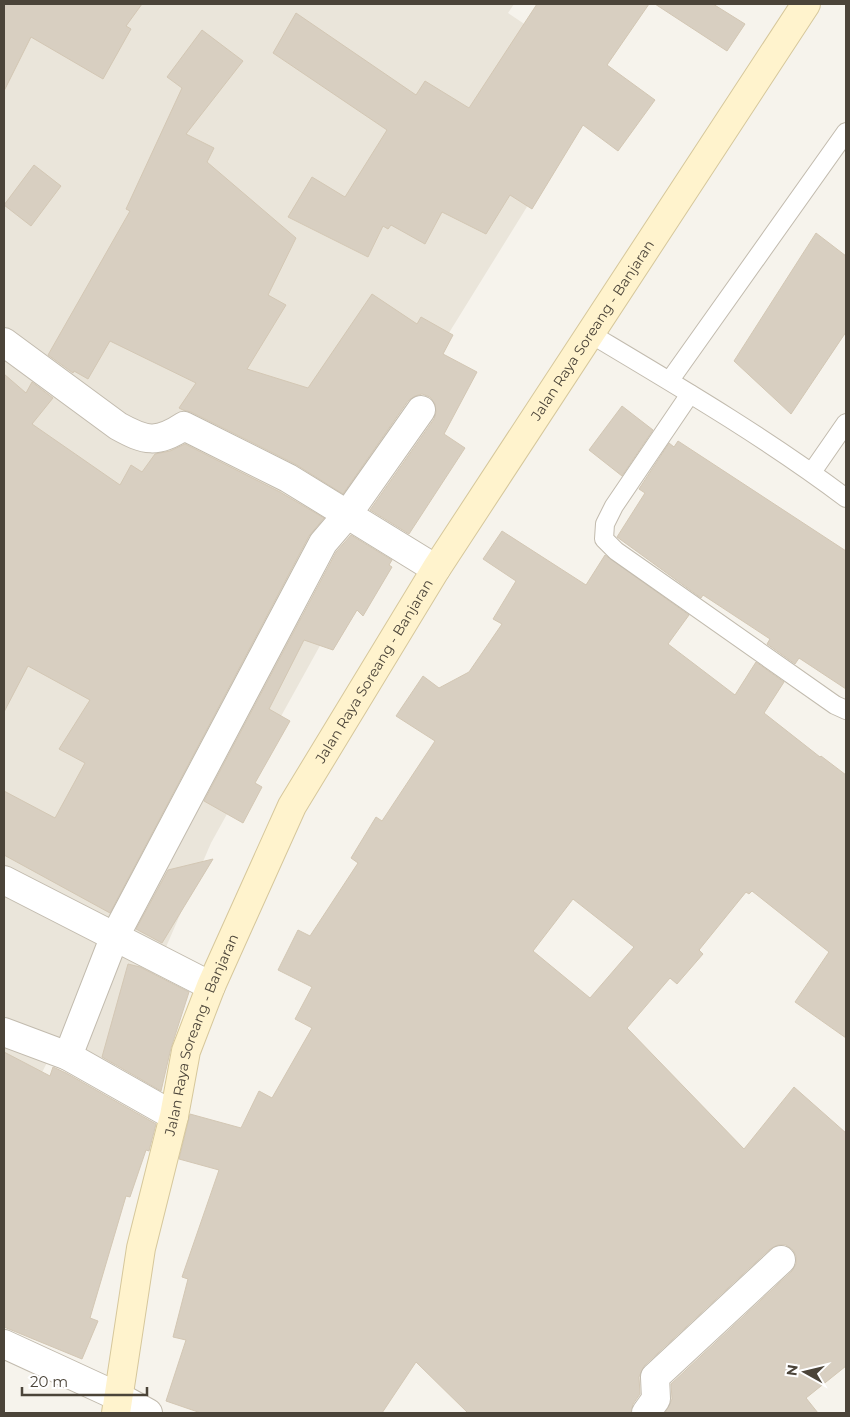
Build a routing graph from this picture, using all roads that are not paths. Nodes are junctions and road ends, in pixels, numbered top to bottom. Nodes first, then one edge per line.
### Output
1 (803, 5) edge
2 (846, 132) edge
3 (589, 333) junction
4 (4, 342) edge
5 (670, 380) junction
6 (690, 394) junction
7 (421, 410) dead end
8 (846, 424) edge
9 (812, 472) junction
10 (846, 498) edge
11 (347, 515) junction
12 (436, 569) junction
13 (846, 710) edge
14 (4, 880) edge
15 (114, 938) junction
16 (212, 986) junction
17 (4, 1032) edge
18 (68, 1056) junction
19 (174, 1116) junction
20 (781, 1260) dead end
21 (4, 1344) edge
22 (117, 1405) edge
23 (148, 1413) edge
24 (646, 1413) edge

1 - 3 main road, Jalan Raya Soreang - Banjaran
2 - 5 lane
3 - 5 lane
3 - 12 main road, Jalan Raya Soreang - Banjaran
4 - 11 street
5 - 6 lane
6 - 9 lane
6 - 13 lane
7 - 11 street
8 - 9 lane
9 - 10 lane
11 - 12 street
11 - 15 street
12 - 16 main road, Jalan Raya Soreang - Banjaran
14 - 15 street
15 - 16 street
15 - 18 street
16 - 19 main road, Jalan Raya Soreang - Banjaran
17 - 18 street
18 - 19 street
19 - 22 main road, Jalan Raya Soreang - Banjaran
20 - 24 street
21 - 22 street
22 - 23 street

